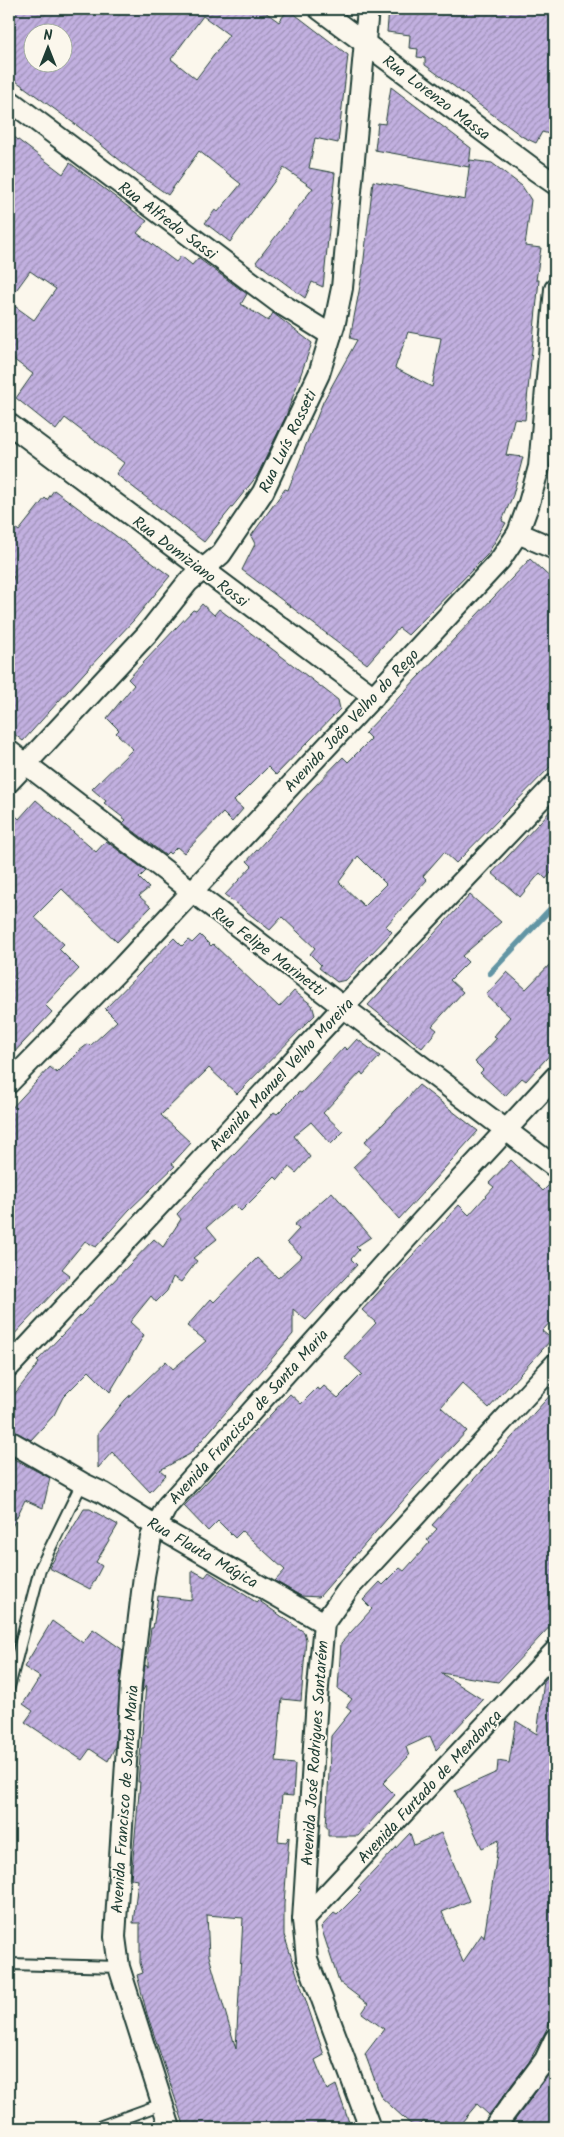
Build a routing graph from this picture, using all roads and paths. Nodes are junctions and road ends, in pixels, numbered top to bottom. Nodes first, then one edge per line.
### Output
1 (319, 9) edge
2 (368, 9) edge
3 (364, 42) junction
4 (9, 100) edge
5 (555, 184) edge
6 (555, 289) edge
7 (331, 335) junction
8 (9, 424) edge
9 (518, 533) junction
10 (555, 549) edge
11 (202, 570) junction
12 (374, 697) junction
13 (9, 751) edge
14 (25, 764) junction
15 (9, 782) edge
16 (555, 784) edge
17 (191, 891) junction
18 (343, 1007) junction
19 (555, 1077) edge
20 (9, 1083) edge
21 (507, 1131) junction
22 (555, 1167) edge
23 (555, 1364) edge
24 (9, 1367) edge
25 (9, 1441) edge
26 (82, 1483) junction
27 (156, 1526) junction
28 (324, 1623) junction
29 (555, 1651) edge
30 (9, 1687) edge
31 (303, 1920) junction
32 (9, 1964) edge
33 (119, 1967) junction
34 (555, 2039) edge
35 (162, 2104) junction
36 (96, 2128) edge
37 (170, 2128) edge
38 (370, 2128) edge
39 (494, 2128) edge

1 - 3 street, Rua Lorenzo Massa
2 - 3 street, Rua Luís Rosseti
3 - 5 street, Rua Lorenzo Massa
3 - 7 street, Rua Luís Rosseti
4 - 7 street, Rua Alfredo Sassi
6 - 9 street, Avenida João Velho do Rego
7 - 11 street, Rua Luís Rosseti
8 - 11 street, Rua Domiziano Rossi
9 - 10 street
9 - 12 street, Avenida João Velho do Rego
11 - 12 street, Rua Domiziano Rossi
11 - 14 street, Rua Luís Rosseti
12 - 17 street, Avenida João Velho do Rego
13 - 14 street, Rua Felipe Marinetti
14 - 15 street, Rua Luís Rosseti
14 - 17 street, Rua Felipe Marinetti
16 - 18 street, Avenida Manuel Velho Moreira
17 - 18 street, Rua Felipe Marinetti
17 - 20 street, Avenida João Velho do Rego
18 - 21 street, Rua Felipe Marinetti
18 - 24 street, Avenida Manuel Velho Moreira
19 - 21 street, Avenida Francisco de Santa Maria
21 - 22 street, Rua Felipe Marinetti
21 - 27 street, Avenida Francisco de Santa Maria
23 - 28 street, Avenida José Rodrigues Santarém
25 - 26 street, Rua Flauta Mágica
26 - 27 street, Rua Flauta Mágica
26 - 30 lane
27 - 28 street, Rua Flauta Mágica
27 - 33 street, Avenida Francisco de Santa Maria
28 - 31 street, Avenida José Rodrigues Santarém
29 - 31 street, Avenida Furtado de Mendonça
31 - 38 street, Avenida José Rodrigues Santarém
32 - 33 lane
33 - 35 street, Avenida Francisco de Santa Maria
34 - 39 street
35 - 36 lane
35 - 37 street, Avenida Francisco de Santa Maria

